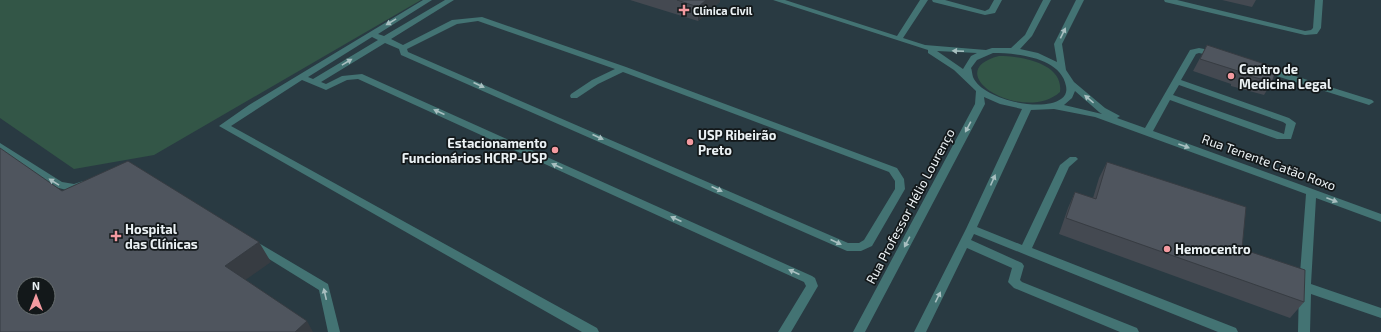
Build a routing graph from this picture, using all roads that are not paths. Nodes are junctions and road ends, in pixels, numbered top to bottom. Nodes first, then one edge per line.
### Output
1 (428, 0) edge
2 (450, 0) edge
3 (777, 0) edge
4 (924, 0) edge
5 (936, 0) edge
6 (998, 0) edge
7 (1048, 0) edge
8 (1080, 0) edge
9 (1168, 0) edge
10 (1319, 0) edge
11 (413, 9) junction
12 (427, 14) junction
13 (372, 34) junction
14 (899, 38) junction
15 (385, 40) junction
16 (924, 47) junction
17 (403, 48) junction
18 (992, 50) junction
19 (1014, 50) junction
20 (1223, 56) edge
21 (1252, 65) edge
22 (623, 69) junction
23 (1062, 69) junction
24 (301, 76) junction
25 (970, 81) junction
26 (1176, 81) junction
27 (314, 82) junction
28 (1072, 84) junction
29 (980, 91) junction
30 (574, 96) dead end
31 (1167, 96) junction
32 (1369, 102) dead end
33 (1054, 106) junction
34 (1027, 108) junction
35 (1270, 114) junction
36 (1265, 131) junction
37 (1147, 132) junction
38 (0, 146) edge
39 (1073, 159) dead end
40 (96, 182) edge
41 (1311, 192) junction
42 (1381, 218) edge
43 (971, 229) junction
44 (243, 237) edge
45 (965, 242) junction
46 (1025, 251) junction
47 (1305, 287) junction
48 (1381, 313) edge
49 (334, 332) edge
50 (592, 332) edge
51 (784, 332) edge
52 (859, 332) edge
53 (920, 332) edge
54 (1133, 332) edge
55 (1232, 332) edge
56 (1304, 332) edge

1 - 11 street
2 - 12 street
3 - 14 street
4 - 14 street
5 - 6 street
7 - 19 street
23 -> 8 street
9 - 10 street
11 - 12 street
11 -> 13 street
12 - 15 street
13 - 15 street
13 - 24 street
14 - 16 street
15 - 17 street
27 -> 15 street
18 -> 16 street
16 - 25 street
17 - 22 street
17 -> 22 street
18 - 19 street
18 - 25 street
19 - 23 street
20 - 26 street
21 - 32 street
22 - 30 street
23 - 28 street, Rua Tenente Catão Roxo
24 - 27 street
24 - 50 street
25 - 29 street, Rua Tenente Catão Roxo
26 - 31 street
26 - 35 street
51 -> 27 street
28 - 33 street
37 -> 28 street, Rua Tenente Catão Roxo
29 - 34 street, Rua Tenente Catão Roxo
29 -> 52 street, Rua Professor Hélio Lourenço
31 - 36 street
31 - 37 street
33 - 34 street, Rua Tenente Catão Roxo
33 - 37 street, Rua Tenente Catão Roxo
43 -> 34 street
35 - 36 street
35 - 36 street
37 -> 41 street, Rua Tenente Catão Roxo
40 -> 38 street
39 - 46 street
41 -> 42 street, Rua Tenente Catão Roxo
41 - 47 street
43 - 45 street
43 - 46 street
49 -> 44 street
53 -> 45 street
45 - 54 street
46 - 55 street
47 - 48 street
47 - 56 street

